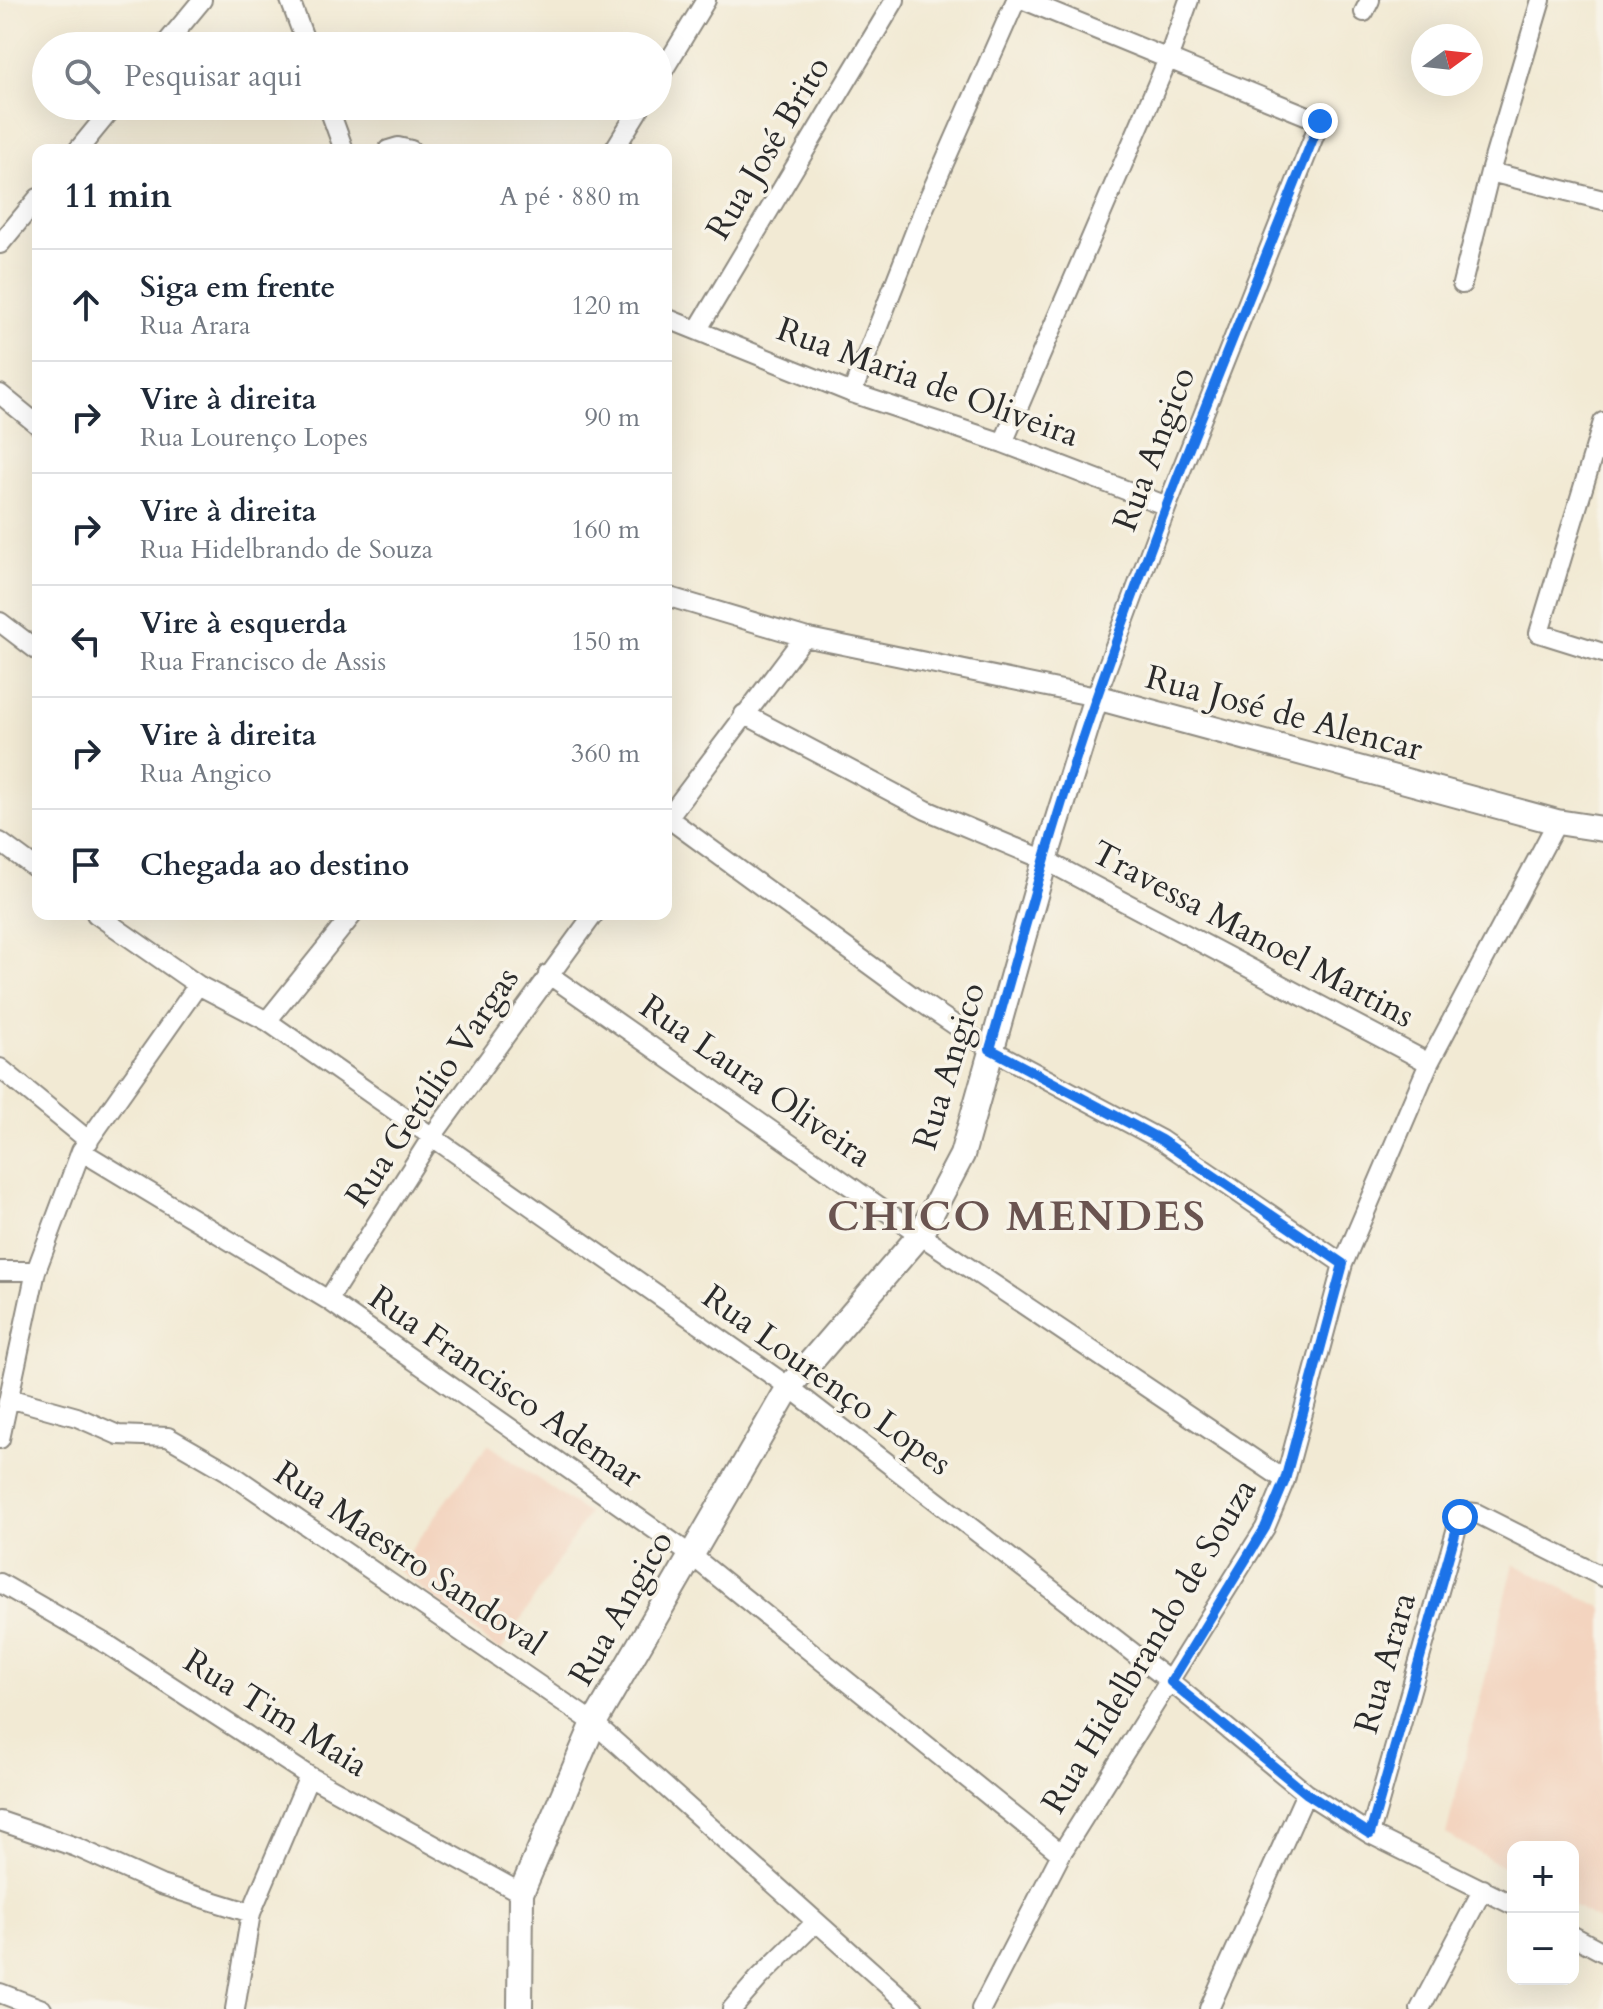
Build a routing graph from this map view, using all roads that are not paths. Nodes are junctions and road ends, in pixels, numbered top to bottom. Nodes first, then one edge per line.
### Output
1 (202, 0) edge
2 (290, 0) edge
3 (706, 0) edge
4 (895, 0) edge
5 (1016, 0) edge
6 (1024, 0) edge
7 (1189, 0) edge
8 (1541, 0) edge
9 (176, 32) edge
10 (302, 32) edge
11 (672, 56) edge
12 (1168, 59) junction
13 (103, 120) edge
14 (333, 120) edge
15 (632, 120) edge
16 (83, 144) edge
17 (342, 144) edge
18 (618, 144) edge
19 (1490, 172) junction
20 (1603, 200) edge
21 (32, 205) edge
22 (0, 244) edge
23 (1462, 284) dead end
24 (672, 320) edge
25 (698, 329) junction
26 (852, 393) junction
27 (0, 394) edge
28 (32, 420) edge
29 (1603, 422) edge
30 (1003, 443) junction
31 (1167, 506) junction
32 (672, 598) edge
33 (0, 622) edge
34 (804, 637) junction
35 (32, 646) edge
36 (1603, 653) edge
37 (1096, 697) junction
38 (744, 714) junction
39 (672, 812) edge
40 (1557, 822) junction
41 (672, 823) edge
42 (1603, 829) edge
43 (0, 842) edge
44 (1045, 860) junction
45 (32, 866) edge
46 (109, 920) edge
47 (348, 920) edge
48 (589, 920) edge
49 (548, 974) junction
50 (198, 985) junction
51 (267, 1021) junction
52 (990, 1049) junction
53 (1429, 1063) junction
54 (0, 1068) edge
55 (431, 1138) junction
56 (85, 1146) junction
57 (920, 1235) junction
58 (1343, 1264) junction
59 (0, 1271) edge
60 (36, 1271) junction
61 (328, 1300) junction
62 (789, 1387) junction
63 (9, 1398) junction
64 (0, 1439) edge
65 (1285, 1480) junction
66 (691, 1555) junction
67 (1603, 1577) edge
68 (0, 1583) edge
69 (1171, 1682) junction
70 (594, 1723) junction
71 (309, 1776) junction
72 (1306, 1793) junction
73 (0, 1821) edge
74 (1370, 1834) junction
75 (1061, 1854) junction
76 (1483, 1889) junction
77 (521, 1893) junction
78 (1507, 1902) edge
79 (251, 1913) junction
80 (816, 1922) junction
81 (1579, 1939) edge
82 (1603, 1952) edge
83 (0, 1993) edge
84 (42, 2009) edge
85 (235, 2009) edge
86 (520, 2009) edge
87 (732, 2009) edge
88 (914, 2009) edge
89 (981, 2009) edge
90 (1209, 2009) edge
91 (1420, 2009) edge

1 - 9 street
2 - 10 street
3 - 11 street
4 - 25 street, Rua José Brito
5 - 26 street
6 - 12 street
7 - 12 street
8 - 19 street
12 - 30 street
12 - 31 street, Rua Angico
13 - 16 street
14 - 17 street
15 - 18 street
19 - 20 street
19 - 23 street
21 - 22 street
24 - 25 street, Rua Maria de Oliveira
25 - 26 street, Rua Maria de Oliveira
26 - 30 street, Rua Maria de Oliveira
27 - 28 street
29 - 36 street
30 - 31 street, Rua Maria de Oliveira
31 - 37 street, Rua Angico
32 - 34 street, Rua José de Alencar
33 - 35 street
34 - 37 street, Rua José de Alencar
34 - 38 street
37 - 40 street, Rua José de Alencar
37 - 44 street, Rua Angico
38 - 39 street
38 - 44 street, Travessa Manoel Martins
40 - 42 street, Rua José de Alencar
40 - 53 street, Rua Hidelbrando de Souza
41 - 52 street
43 - 45 street
44 - 52 street, Rua Angico
44 - 53 street, Travessa Manoel Martins
46 - 50 street, Rua Lourenço Lopes
47 - 51 street
48 - 49 street, Rua Getúlio Vargas
49 - 55 street, Rua Getúlio Vargas
49 - 57 street, Rua Laura Oliveira
50 - 51 street, Rua Lourenço Lopes
50 - 56 street
51 - 55 street, Rua Lourenço Lopes
52 - 57 street, Rua Angico
52 - 58 street
53 - 58 street, Rua Hidelbrando de Souza
54 - 56 street, Rua Francisco Ademar
55 - 61 street, Rua Getúlio Vargas
55 - 62 street, Rua Lourenço Lopes
56 - 60 street
56 - 61 street, Rua Francisco Ademar
57 - 62 street, Rua Angico
57 - 65 street, Rua Laura Oliveira
58 - 65 street, Rua Hidelbrando de Souza
59 - 60 street
60 - 63 street
61 - 66 street, Rua Francisco Ademar
62 - 66 street, Rua Angico
62 - 69 street, Rua Lourenço Lopes
63 - 64 street
63 - 70 street, Rua Maestro Sandoval
65 - 69 street, Rua Hidelbrando de Souza
66 - 70 street, Rua Angico
66 - 75 street, Rua Francisco Ademar
67 - 74 street, Rua Arara
68 - 71 street, Rua Tim Maia
69 - 72 street, Rua Lourenço Lopes
69 - 75 street, Rua Hidelbrando de Souza
70 - 77 street, Rua Angico
70 - 80 street, Rua Maestro Sandoval
71 - 77 street, Rua Tim Maia
71 - 79 street
72 - 74 street, Rua Lourenço Lopes
72 - 90 street
73 - 79 street
74 - 76 street, Rua Lourenço Lopes
75 - 89 street, Rua Hidelbrando de Souza
76 - 78 street, Rua Lourenço Lopes
76 - 91 street
77 - 86 street, Rua Angico
79 - 85 street
80 - 87 street
80 - 88 street, Rua Maestro Sandoval
81 - 82 street
83 - 84 street

